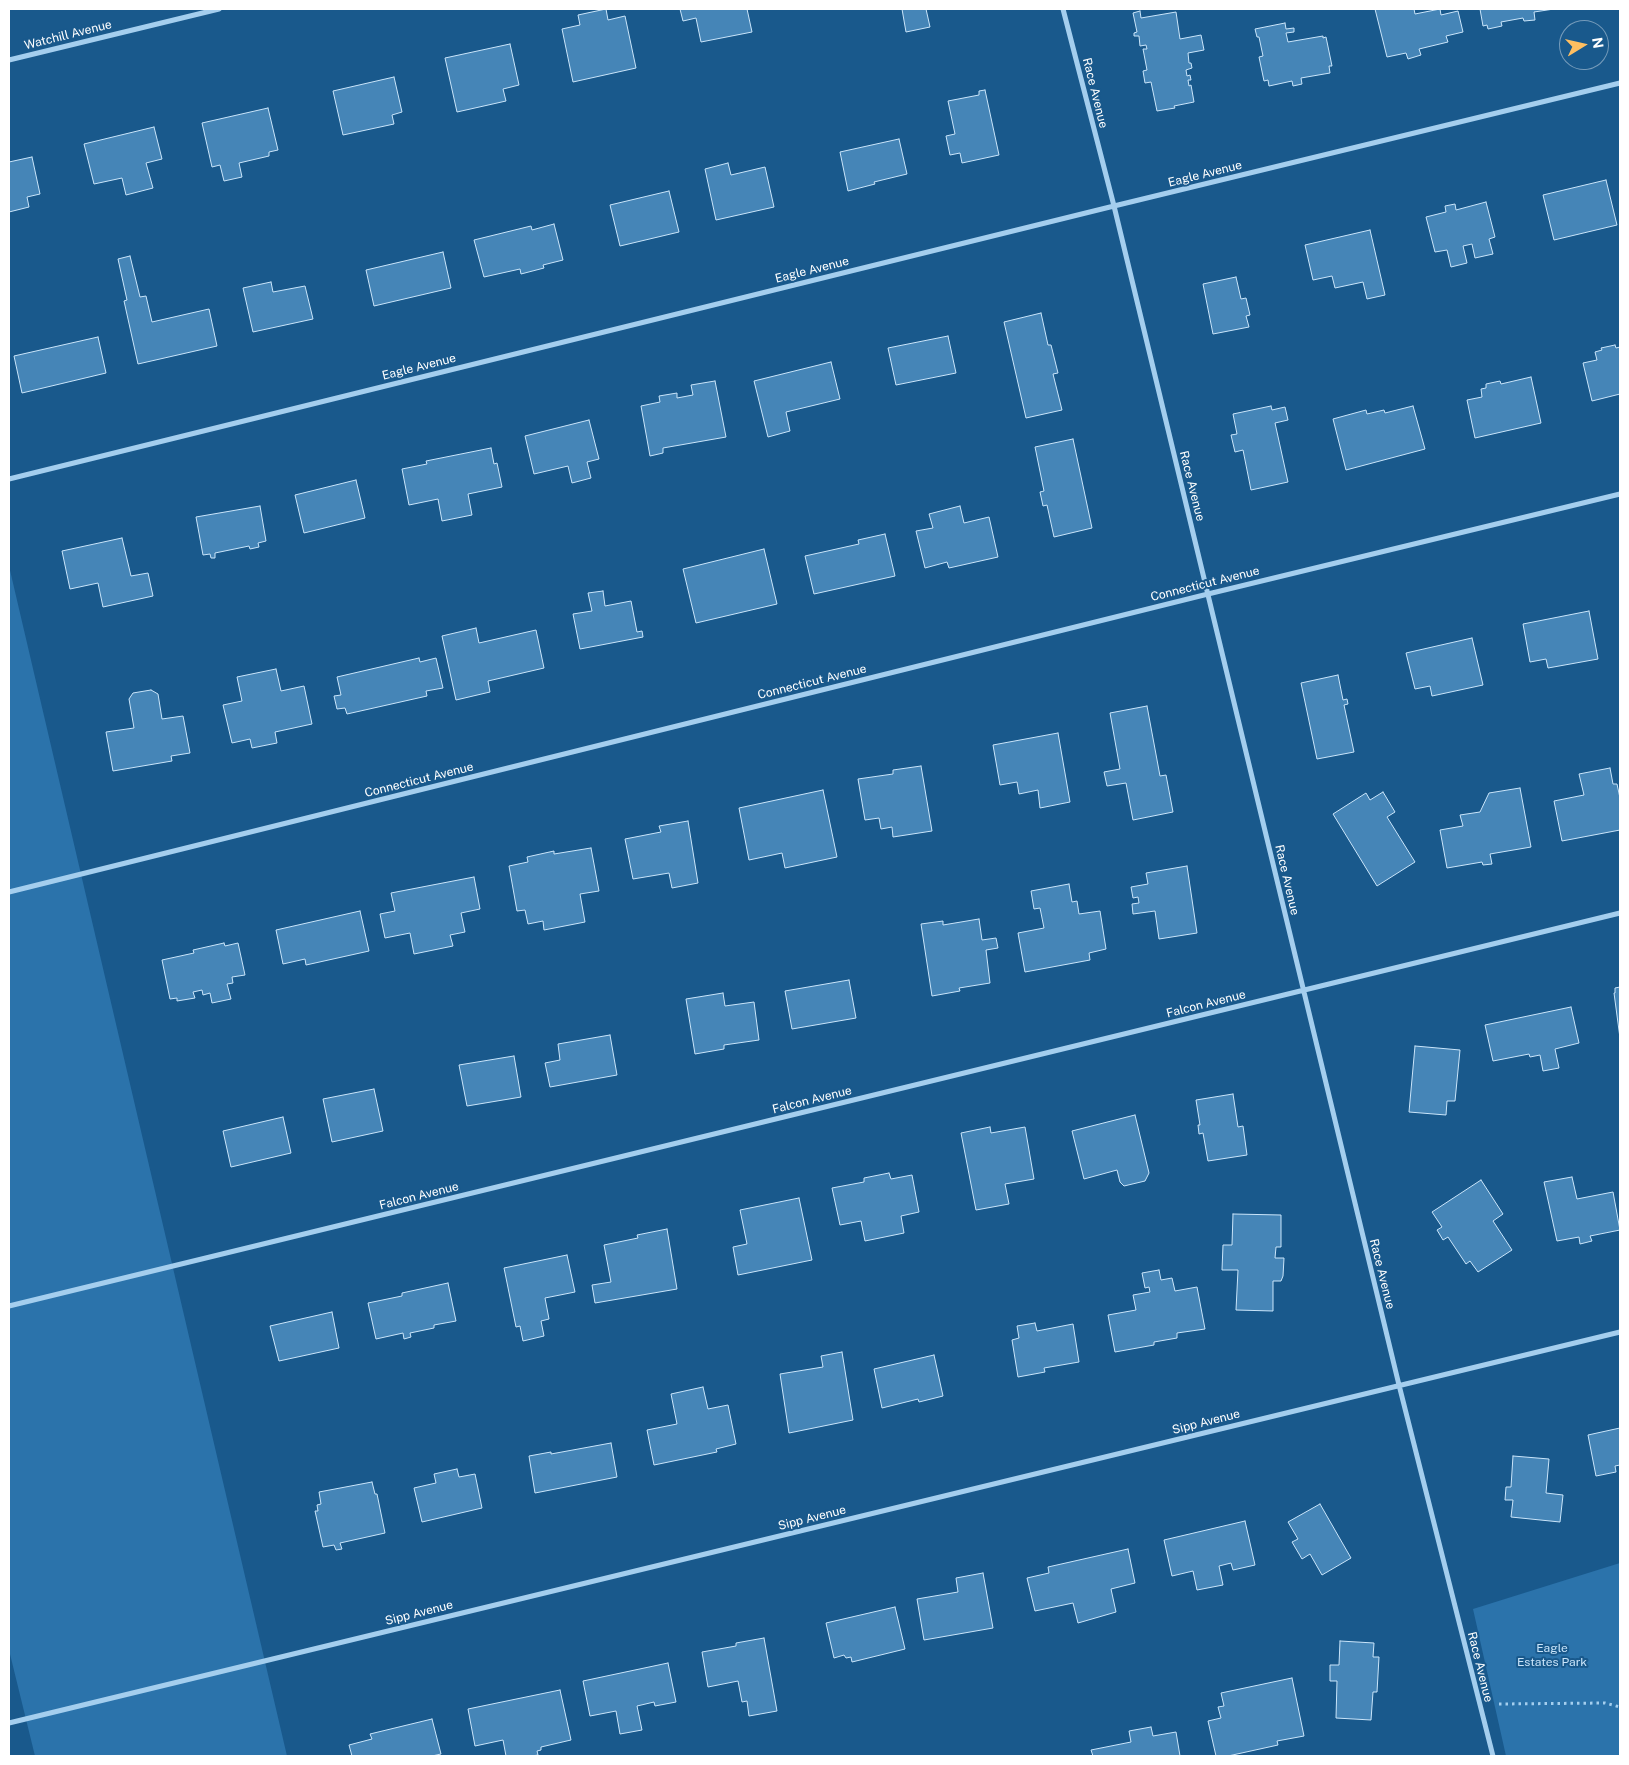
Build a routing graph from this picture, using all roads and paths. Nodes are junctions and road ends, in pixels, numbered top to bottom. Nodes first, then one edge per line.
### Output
1 (220, 9) edge
2 (1063, 9) edge
3 (9, 60) edge
4 (1620, 83) edge
5 (1114, 206) junction
6 (9, 479) edge
7 (1620, 494) edge
8 (1208, 594) junction
9 (9, 892) edge
10 (1620, 913) edge
11 (1303, 991) junction
12 (9, 1306) edge
13 (1620, 1332) edge
14 (1399, 1385) junction
15 (1480, 1704) junction
16 (1620, 1706) edge
17 (9, 1724) edge
18 (1493, 1756) edge

1 - 3 street, Watchill Avenue
2 - 5 street, Race Avenue
4 - 5 street, Eagle Avenue
5 - 6 street, Eagle Avenue
5 - 8 street, Race Avenue
7 - 8 street, Connecticut Avenue
8 - 9 street, Connecticut Avenue
8 - 11 street, Race Avenue
10 - 11 street, Falcon Avenue
11 - 12 street, Falcon Avenue
11 - 14 street, Race Avenue
13 - 14 street, Sipp Avenue
14 - 15 street, Race Avenue
14 - 17 street, Sipp Avenue
15 - 16 path
15 - 18 street, Race Avenue

